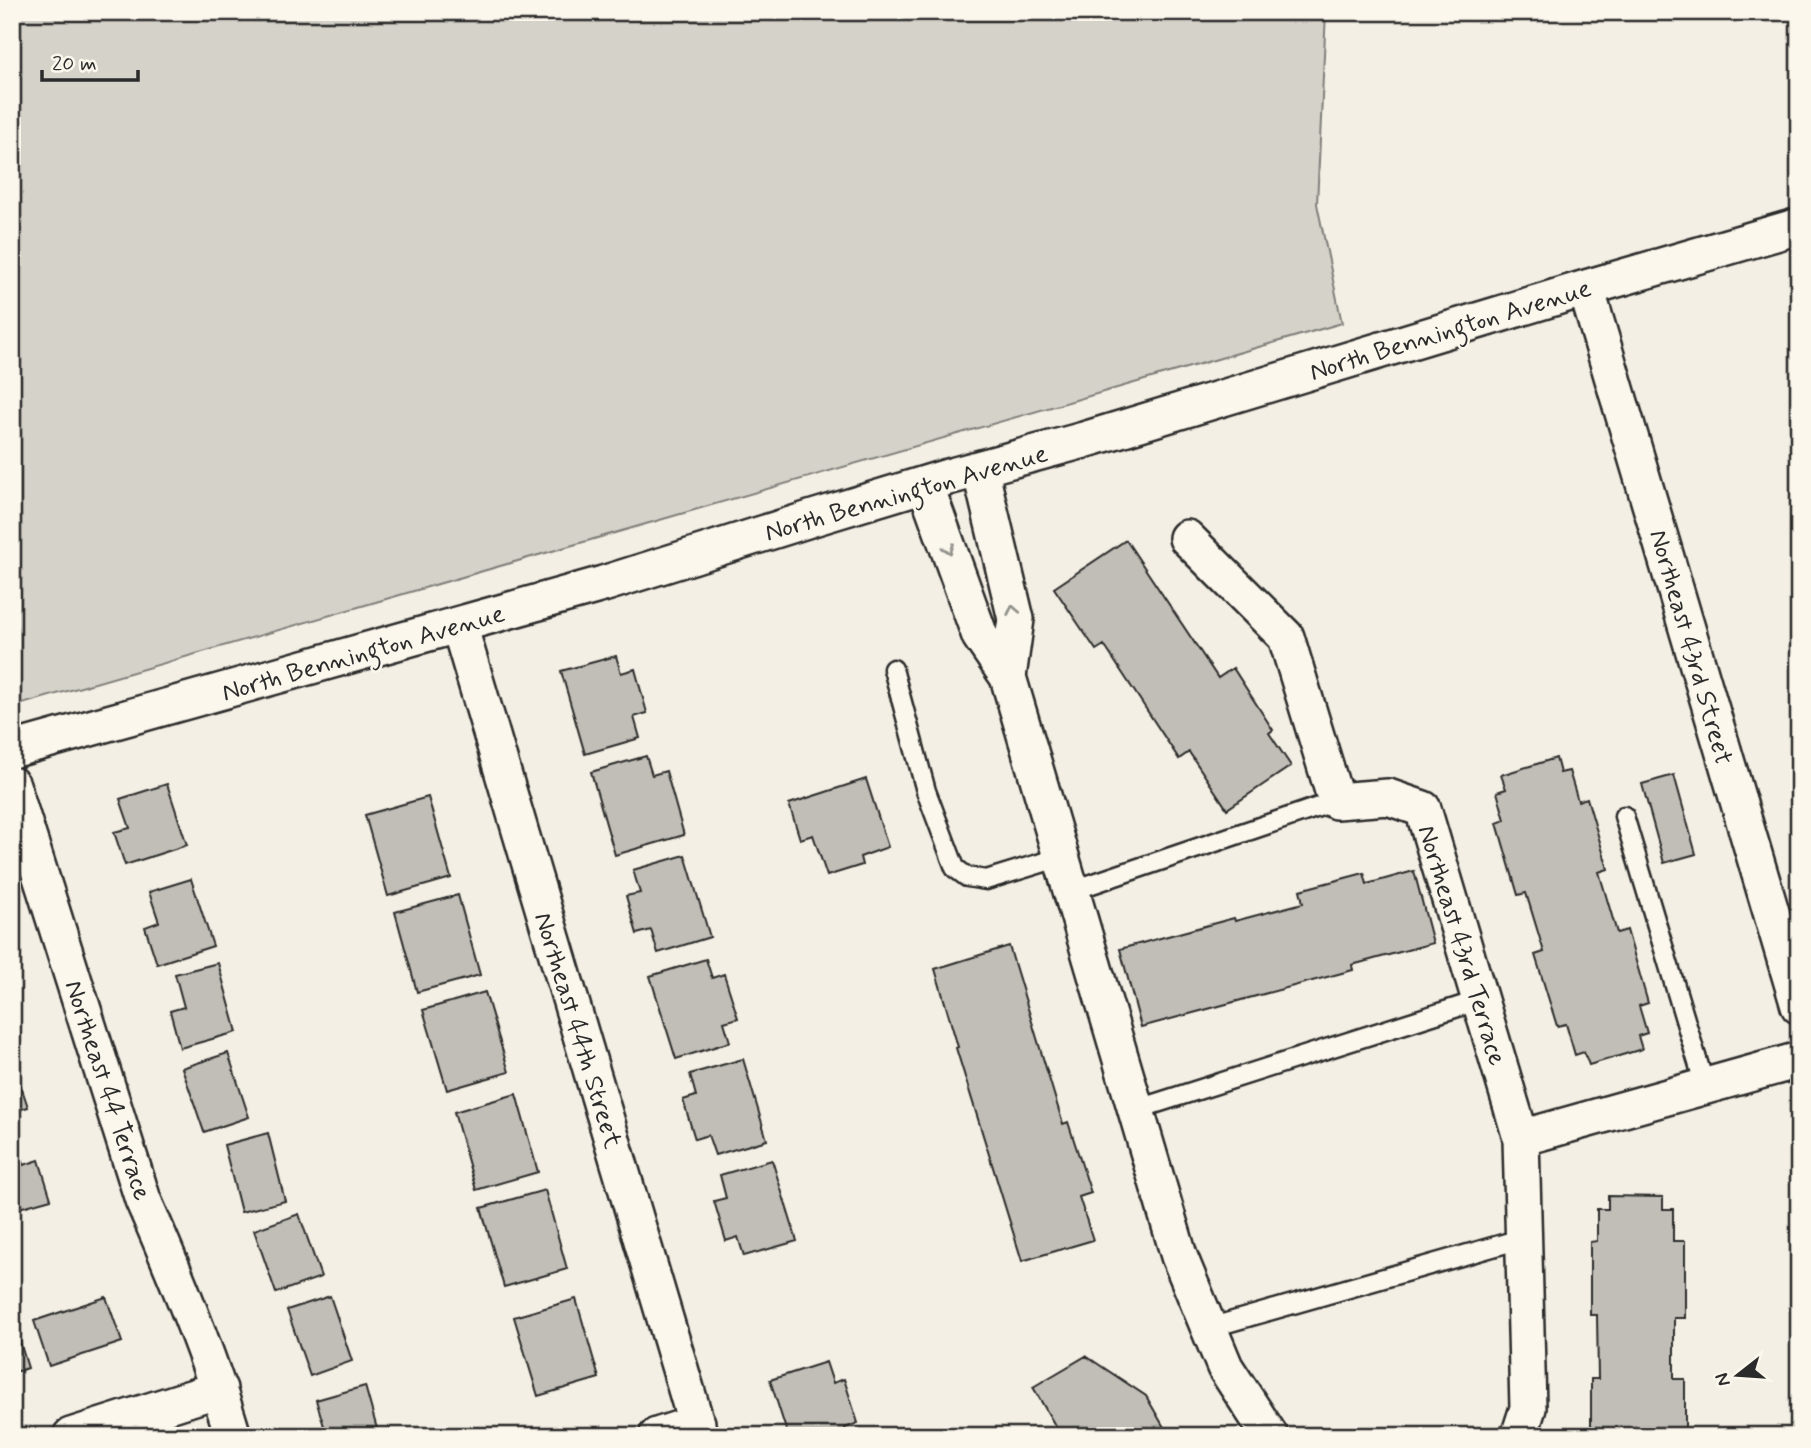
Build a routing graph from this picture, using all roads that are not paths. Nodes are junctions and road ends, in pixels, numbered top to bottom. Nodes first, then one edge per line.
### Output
1 (1799, 226) edge
2 (1586, 288) junction
3 (980, 469) junction
4 (925, 484) junction
5 (1187, 538) dead end
6 (458, 625) junction
7 (893, 669) dead end
8 (1008, 677) junction
9 (12, 750) edge
10 (12, 785) edge
11 (1336, 801) junction
12 (1624, 816) dead end
13 (1061, 857) junction
14 (1071, 891) junction
15 (1480, 1000) junction
16 (1799, 1006) edge
17 (1799, 1060) edge
18 (1705, 1086) junction
19 (1135, 1110) junction
20 (1521, 1138) junction
21 (1524, 1238) junction
22 (1209, 1328) junction
23 (219, 1389) junction
24 (698, 1430) edge
25 (71, 1436) edge
26 (233, 1436) edge
27 (657, 1436) edge
28 (1270, 1436) edge
29 (1519, 1436) edge

1 - 2 street, North Bennington Avenue
2 - 3 street, North Bennington Avenue
2 - 16 street, Northeast 43rd Street
3 - 4 street, North Bennington Avenue
8 -> 3 street
4 - 6 street, North Bennington Avenue
4 -> 8 street
5 - 11 street
6 - 9 street, North Bennington Avenue
6 - 24 street, Northeast 44th Street
7 - 13 lane
8 - 13 street
10 - 23 street, Northeast 44 Terrace
11 - 14 lane
11 - 15 street, Northeast 43rd Terrace
12 - 18 lane
13 - 14 street
14 - 19 street
15 - 19 lane
15 - 20 street, Northeast 43rd Terrace
17 - 18 street
18 - 20 street
19 - 22 street
20 - 21 street, Northeast 43rd Terrace
21 - 22 lane
21 - 29 street, Northeast 43rd Terrace
22 - 28 street
23 - 25 street
23 - 26 street
24 - 27 street

